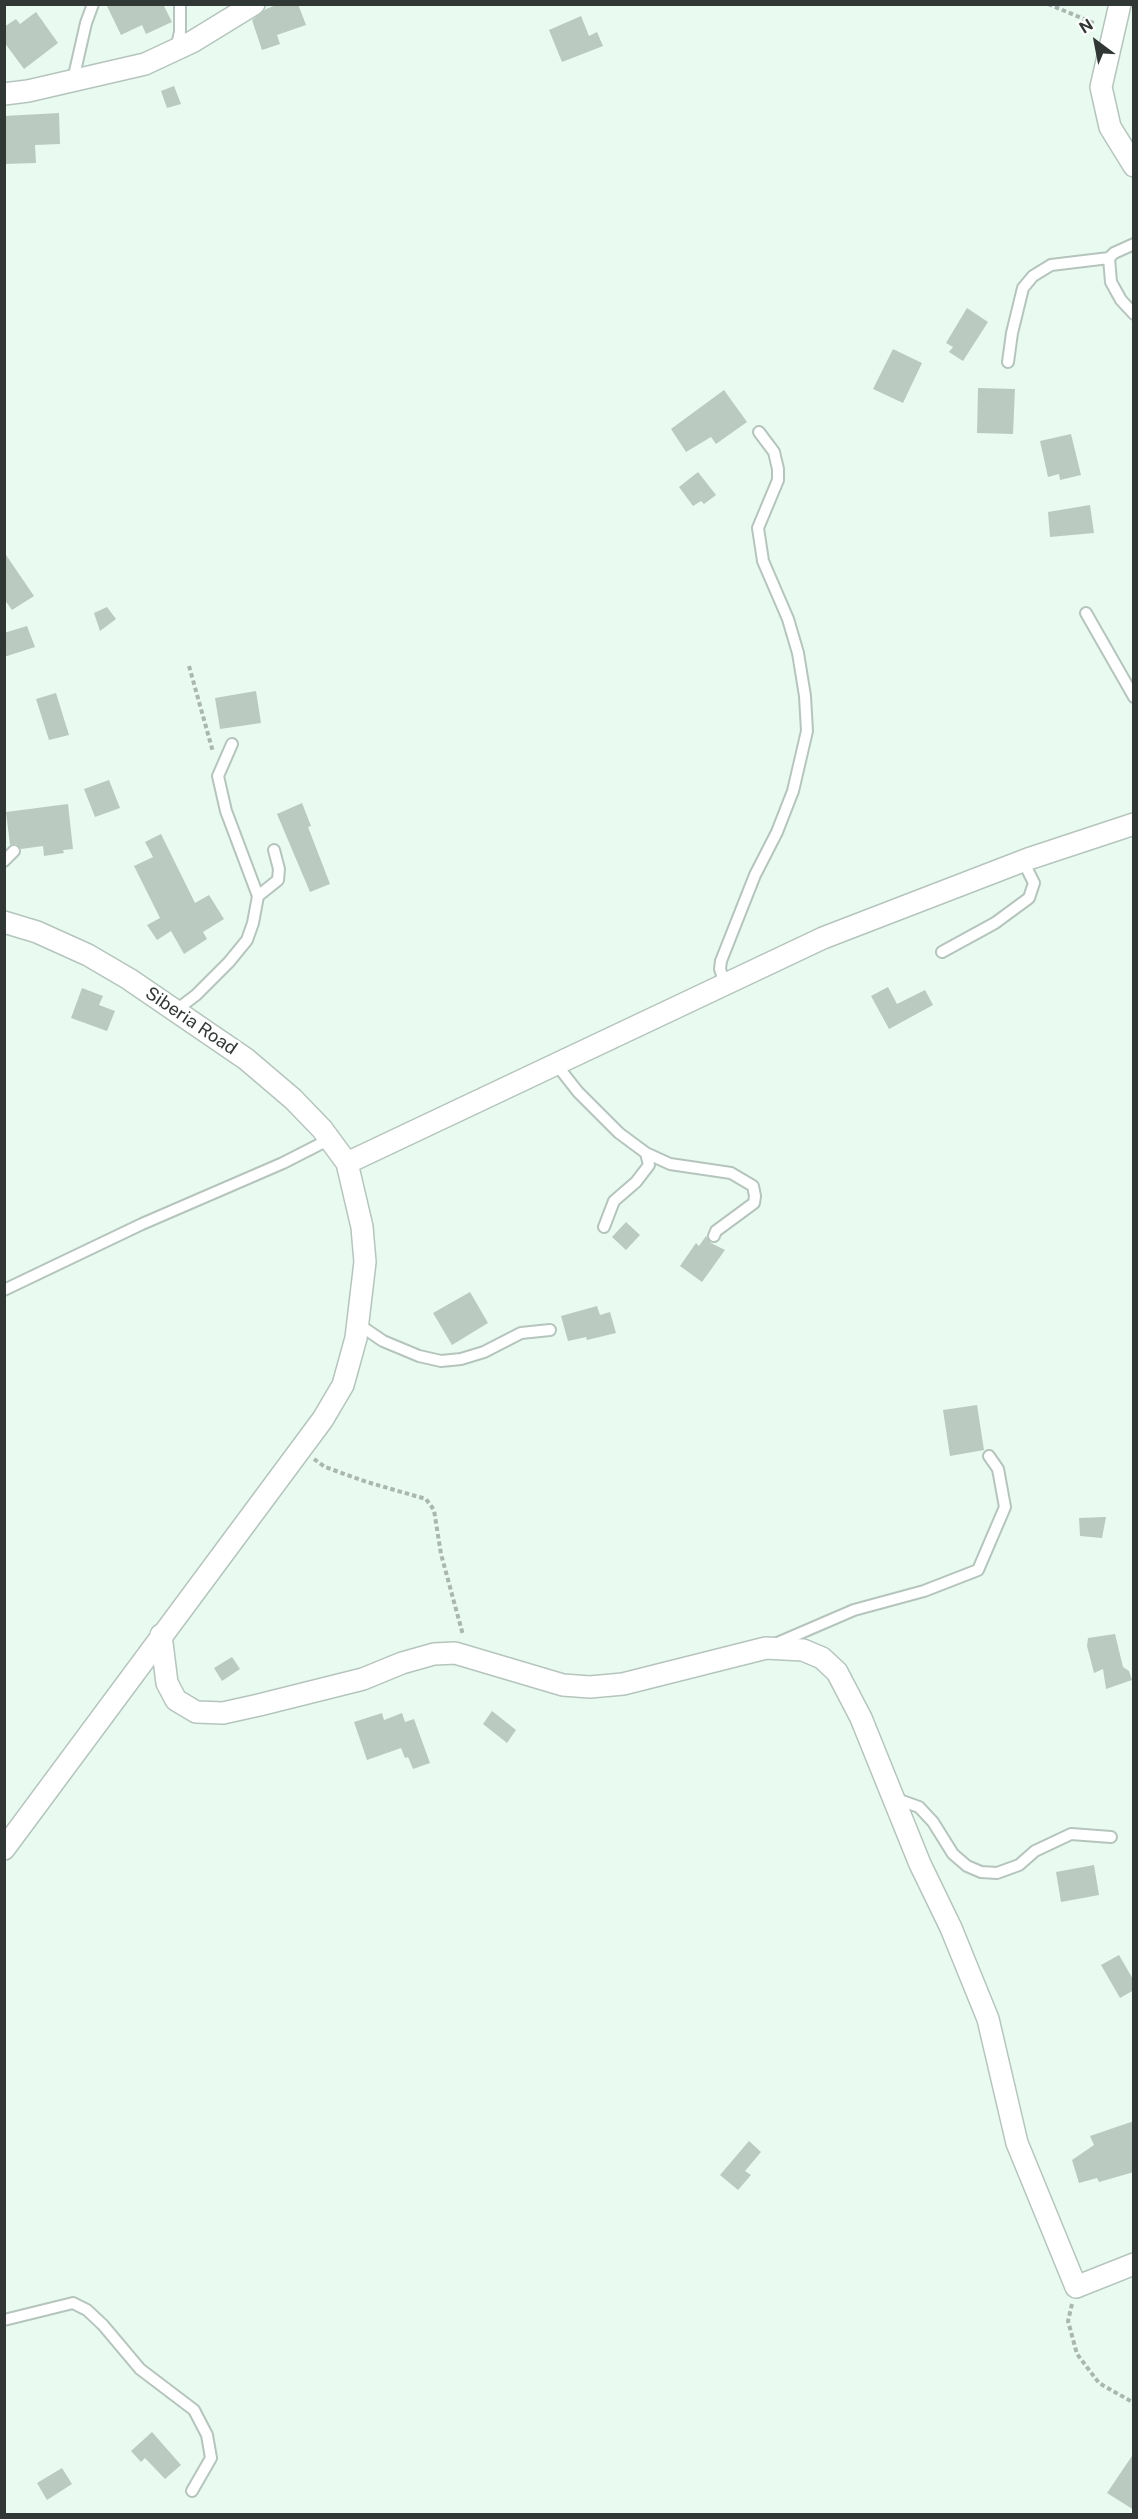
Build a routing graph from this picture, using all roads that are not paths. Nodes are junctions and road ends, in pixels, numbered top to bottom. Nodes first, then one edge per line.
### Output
1 (93, 4) edge
2 (180, 4) edge
3 (254, 4) edge
4 (1120, 4) edge
5 (176, 50) junction
6 (74, 80) junction
7 (4, 94) edge
8 (1134, 166) edge
9 (1134, 244) edge
10 (1109, 258) junction
11 (1134, 314) edge
12 (1008, 362) dead end
13 (759, 432) dead end
14 (1086, 613) dead end
15 (1134, 697) edge
16 (232, 744) dead end
17 (1134, 824) edge
18 (274, 850) dead end
19 (14, 851) dead end
20 (4, 861) edge
21 (1023, 861) junction
22 (258, 896) junction
23 (4, 922) edge
24 (942, 952) dead end
25 (725, 984) junction
26 (175, 1011) junction
27 (556, 1064) junction
28 (330, 1139) junction
29 (646, 1153) junction
30 (346, 1162) junction
31 (604, 1227) dead end
32 (714, 1236) dead end
33 (4, 1290) edge
34 (358, 1324) junction
35 (550, 1330) dead end
36 (989, 1456) dead end
37 (161, 1635) junction
38 (766, 1648) junction
39 (893, 1798) junction
40 (1111, 1837) dead end
41 (4, 1849) edge
42 (1134, 2264) edge
43 (4, 2320) edge
44 (192, 2491) dead end

1 - 6 lane
2 - 5 lane
3 - 5 street
4 - 8 street
5 - 6 street
6 - 7 street
9 - 10 lane
10 - 11 lane
10 - 12 lane
13 - 25 lane
14 - 15 lane
16 - 22 lane
17 - 21 street
18 - 22 lane
19 - 20 lane
21 - 24 lane
21 - 25 street
22 - 26 lane
23 - 26 street, Siberia Road
25 - 27 street
26 - 28 street, Siberia Road
27 - 29 lane
27 - 30 street
28 - 30 street, Siberia Road
28 - 33 lane
29 - 31 lane
29 - 32 lane
30 - 34 street
34 - 35 lane
34 - 37 street
36 - 38 lane
37 - 38 street
37 - 41 street
38 - 39 street
39 - 40 lane
39 - 42 street
43 - 44 lane

